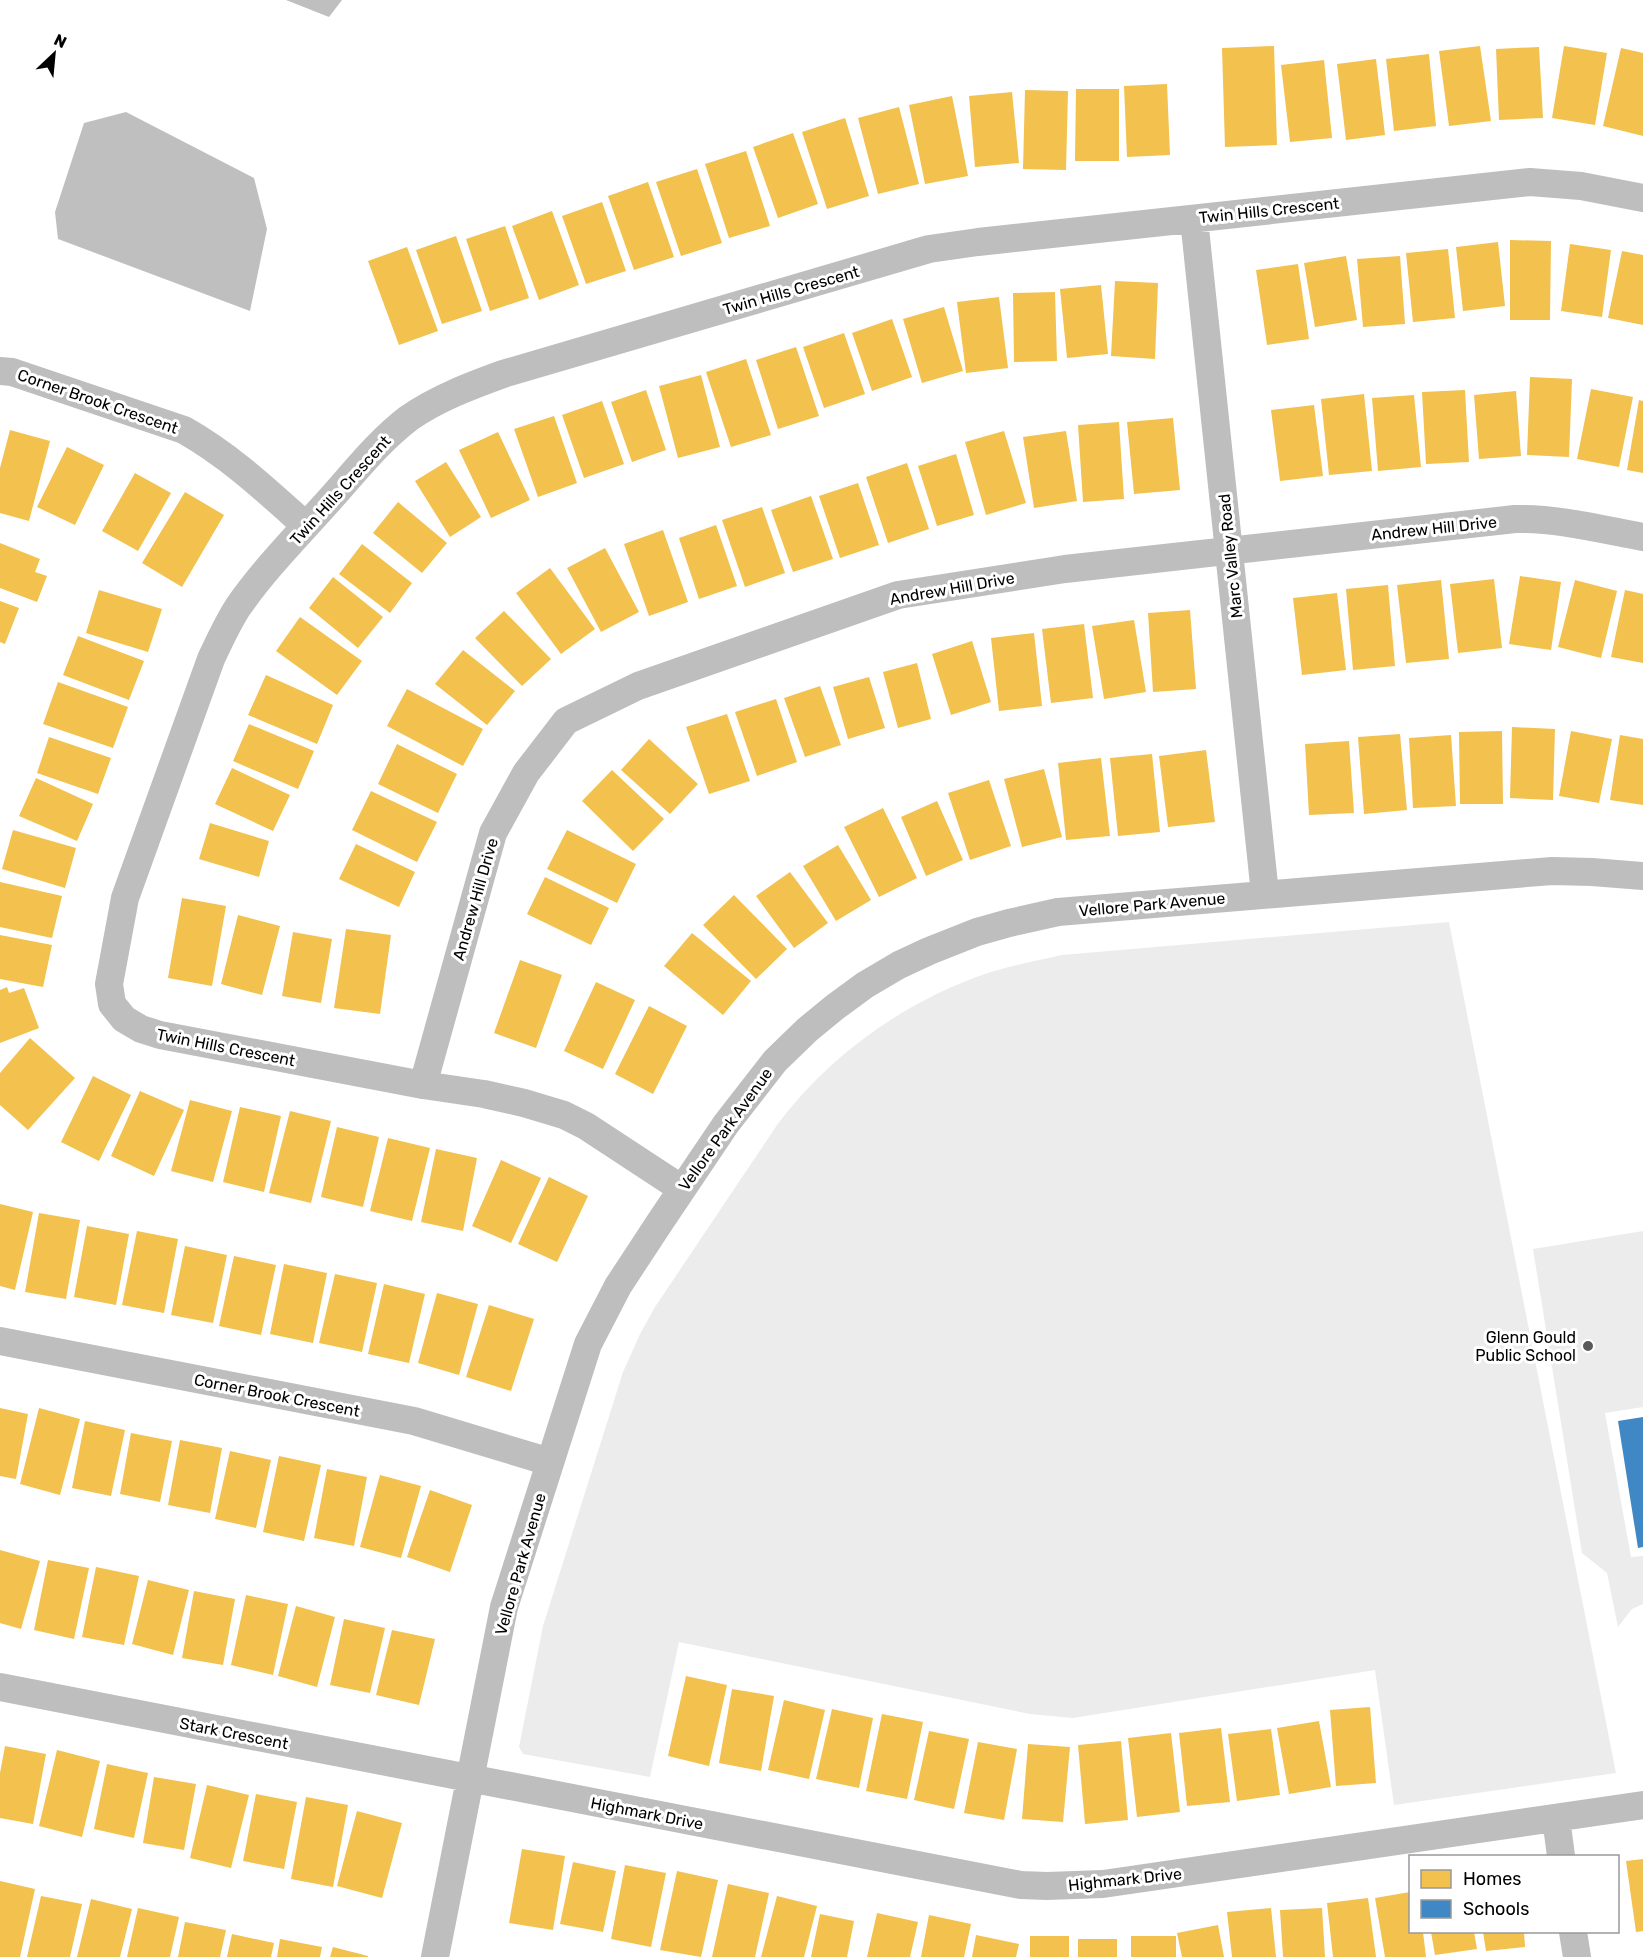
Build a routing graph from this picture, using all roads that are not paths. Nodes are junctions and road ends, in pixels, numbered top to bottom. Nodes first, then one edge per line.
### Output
1 (1643, 198) edge
2 (1194, 219) junction
3 (0, 371) edge
4 (306, 526) junction
5 (1643, 537) edge
6 (1230, 551) junction
7 (1643, 876) edge
8 (1265, 894) junction
9 (423, 1085) junction
10 (682, 1189) junction
11 (0, 1341) edge
12 (550, 1462) junction
13 (0, 1687) edge
14 (469, 1779) junction
15 (1643, 1805) edge
16 (1556, 1818) junction
17 (1561, 1855) edge
18 (1573, 1933) edge
19 (435, 1957) edge
20 (1577, 1957) edge

1 - 2 street, Twin Hills Crescent
2 - 4 street, Twin Hills Crescent
2 - 6 street, Marc Valley Road
3 - 4 street, Corner Brook Crescent
4 - 9 street, Twin Hills Crescent
5 - 6 street, Andrew Hill Drive
6 - 8 street, Marc Valley Road
6 - 9 street, Andrew Hill Drive
7 - 8 street, Vellore Park Avenue
8 - 10 street, Vellore Park Avenue
9 - 10 street, Twin Hills Crescent
10 - 12 street, Vellore Park Avenue
11 - 12 street, Corner Brook Crescent
12 - 14 street, Vellore Park Avenue
13 - 14 street, Stark Crescent
14 - 16 street, Highmark Drive
14 - 19 street, Vellore Park Avenue
15 - 16 street, Highmark Drive
16 - 17 street
18 - 20 street

